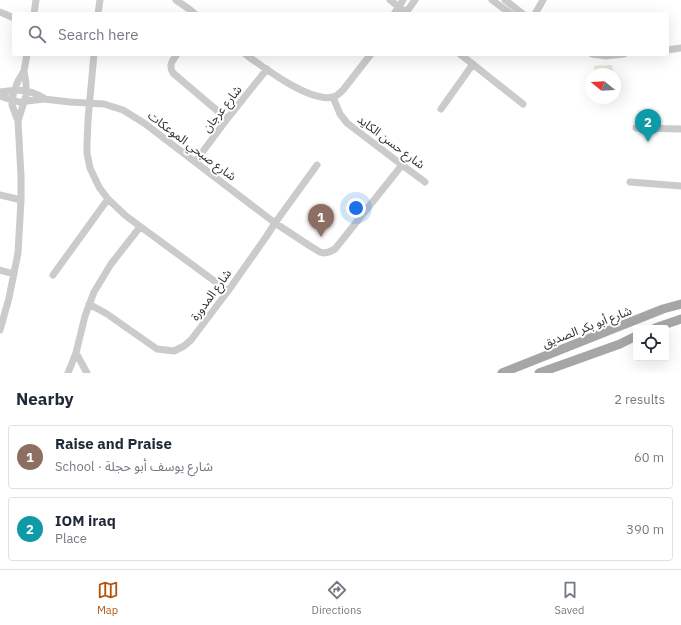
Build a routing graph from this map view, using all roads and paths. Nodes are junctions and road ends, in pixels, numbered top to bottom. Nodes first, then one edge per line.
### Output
1 (36, 0) edge
2 (100, 0) edge
3 (176, 0) edge
4 (187, 0) edge
5 (390, 0) edge
6 (403, 0) edge
7 (415, 0) edge
8 (492, 0) edge
9 (505, 0) edge
10 (543, 0) edge
11 (398, 6) junction
12 (192, 11) edge
13 (0, 12) edge
14 (34, 12) edge
15 (98, 12) edge
16 (395, 12) edge
17 (404, 12) edge
18 (407, 12) edge
19 (508, 12) edge
20 (520, 12) edge
21 (536, 12) edge
22 (12, 17) edge
23 (681, 48) edge
24 (669, 50) edge
25 (27, 56) edge
26 (94, 56) edge
27 (176, 56) edge
28 (248, 56) edge
29 (369, 56) edge
30 (463, 56) edge
31 (473, 64) junction
32 (267, 70) junction
33 (24, 71) junction
34 (14, 90) junction
35 (26, 91) junction
36 (0, 92) edge
37 (0, 96) edge
38 (333, 97) junction
39 (44, 98) junction
40 (12, 100) junction
41 (24, 102) junction
42 (89, 102) junction
43 (523, 104) dead end
44 (441, 109) dead end
45 (227, 119) junction
46 (18, 122) junction
47 (636, 128) dead end
48 (681, 129) edge
49 (195, 162) junction
50 (317, 165) dead end
51 (402, 165) junction
52 (425, 182) dead end
53 (630, 182) dead end
54 (681, 186) edge
55 (0, 195) edge
56 (108, 199) junction
57 (21, 200) junction
58 (275, 223) junction
59 (140, 226) junction
60 (0, 270) edge
61 (14, 274) junction
62 (53, 275) dead end
63 (228, 291) junction
64 (89, 304) junction
65 (681, 304) edge
66 (681, 319) edge
67 (663, 325) edge
68 (0, 330) edge
69 (633, 338) edge
70 (76, 353) junction
71 (579, 359) junction
72 (68, 373) edge
73 (86, 373) edge
74 (502, 373) edge
75 (539, 373) edge
76 (561, 373) edge

1 - 14 street
2 - 15 street
3 - 12 street
4 - 12 street
5 - 11 street
6 - 11 street
7 - 18 street
8 - 19 street
9 - 20 street
10 - 21 street
11 - 16 street
11 - 17 street
13 - 22 street
23 - 24 street
25 - 33 street
26 - 42 street
27 - 45 street
28 - 32 street
29 - 38 street
30 - 31 street
31 - 43 street
31 - 44 street
32 - 38 street
32 - 45 street, شارع عرجان
33 - 34 street
33 - 35 street
34 - 35 street
34 - 36 street
34 - 40 street
35 - 39 street
35 - 41 street
37 - 40 street
38 - 51 street, شارع حسن الكايد
39 - 41 street
39 - 42 street, شارع صبحي الموعكات
40 - 41 street
40 - 46 street
41 - 46 street
42 - 49 street, شارع صبحي الموعكات
42 - 56 street
45 - 49 street, شارع عرجان
46 - 57 street
47 - 48 street
49 - 58 street, شارع صبحي الموعكات
50 - 58 street, شارع المدورة
51 - 52 street, شارع حسن الكايد
51 - 58 street, شارع صبحي الموعكات
53 - 54 street
55 - 57 street
56 - 59 street
56 - 62 street
57 - 61 street
58 - 63 street, شارع المدورة
59 - 63 street
59 - 64 street
60 - 61 street
61 - 68 street
63 - 64 street, شارع المدورة
64 - 70 street
65 - 74 main road, شارع أبو بكر الصديق
66 - 67 main road
69 - 71 main road
70 - 72 street
70 - 73 street
71 - 75 main road
71 - 76 main road

